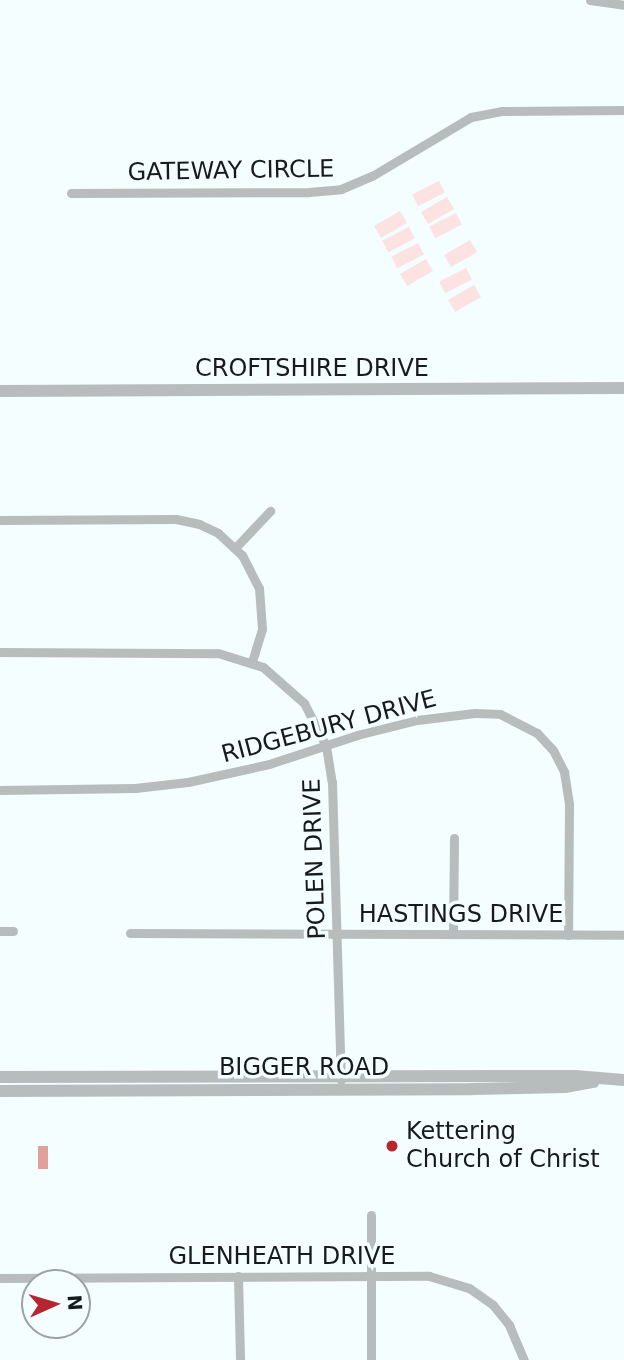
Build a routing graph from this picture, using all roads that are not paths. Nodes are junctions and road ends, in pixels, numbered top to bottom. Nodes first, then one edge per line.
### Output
1 (590, 0) edge
2 (624, 5) edge
3 (624, 110) edge
4 (71, 193) dead end
5 (624, 388) edge
6 (0, 391) edge
7 (270, 511) dead end
8 (0, 520) edge
9 (236, 547) junction
10 (0, 652) edge
11 (252, 662) junction
12 (326, 746) junction
13 (0, 790) edge
14 (454, 838) dead end
15 (0, 930) edge
16 (13, 931) dead end
17 (130, 933) dead end
18 (337, 933) junction
19 (453, 934) junction
20 (568, 935) junction
21 (624, 935) edge
22 (0, 1077) edge
23 (624, 1080) edge
24 (341, 1082) junction
25 (0, 1091) edge
26 (371, 1215) dead end
27 (238, 1276) junction
28 (370, 1276) junction
29 (0, 1278) edge
30 (240, 1360) edge
31 (371, 1360) edge
32 (524, 1360) edge

1 - 2 street
3 - 4 street, GATEWAY CIRCLE
5 - 6 street, CROFTSHIRE DRIVE
7 - 9 street
8 - 9 street
9 - 11 street
10 - 11 street, POLEN DRIVE
11 - 12 street, POLEN DRIVE
12 - 13 street, RIDGEBURY DRIVE
12 - 18 street, POLEN DRIVE
12 - 20 street, RIDGEBURY DRIVE
14 - 19 street
15 - 16 street
17 - 18 street, HASTINGS DRIVE
18 - 19 street, HASTINGS DRIVE
18 - 24 street, POLEN DRIVE
19 - 20 street, HASTINGS DRIVE
20 - 21 street, HASTINGS DRIVE
22 - 24 street, BIGGER ROAD
23 - 24 street, BIGGER ROAD
24 - 25 street, BIGGER ROAD
26 - 28 street
27 - 28 street, GLENHEATH DRIVE
27 - 29 street, GLENHEATH DRIVE
27 - 30 street
28 - 31 street
28 - 32 street, GLENHEATH DRIVE

